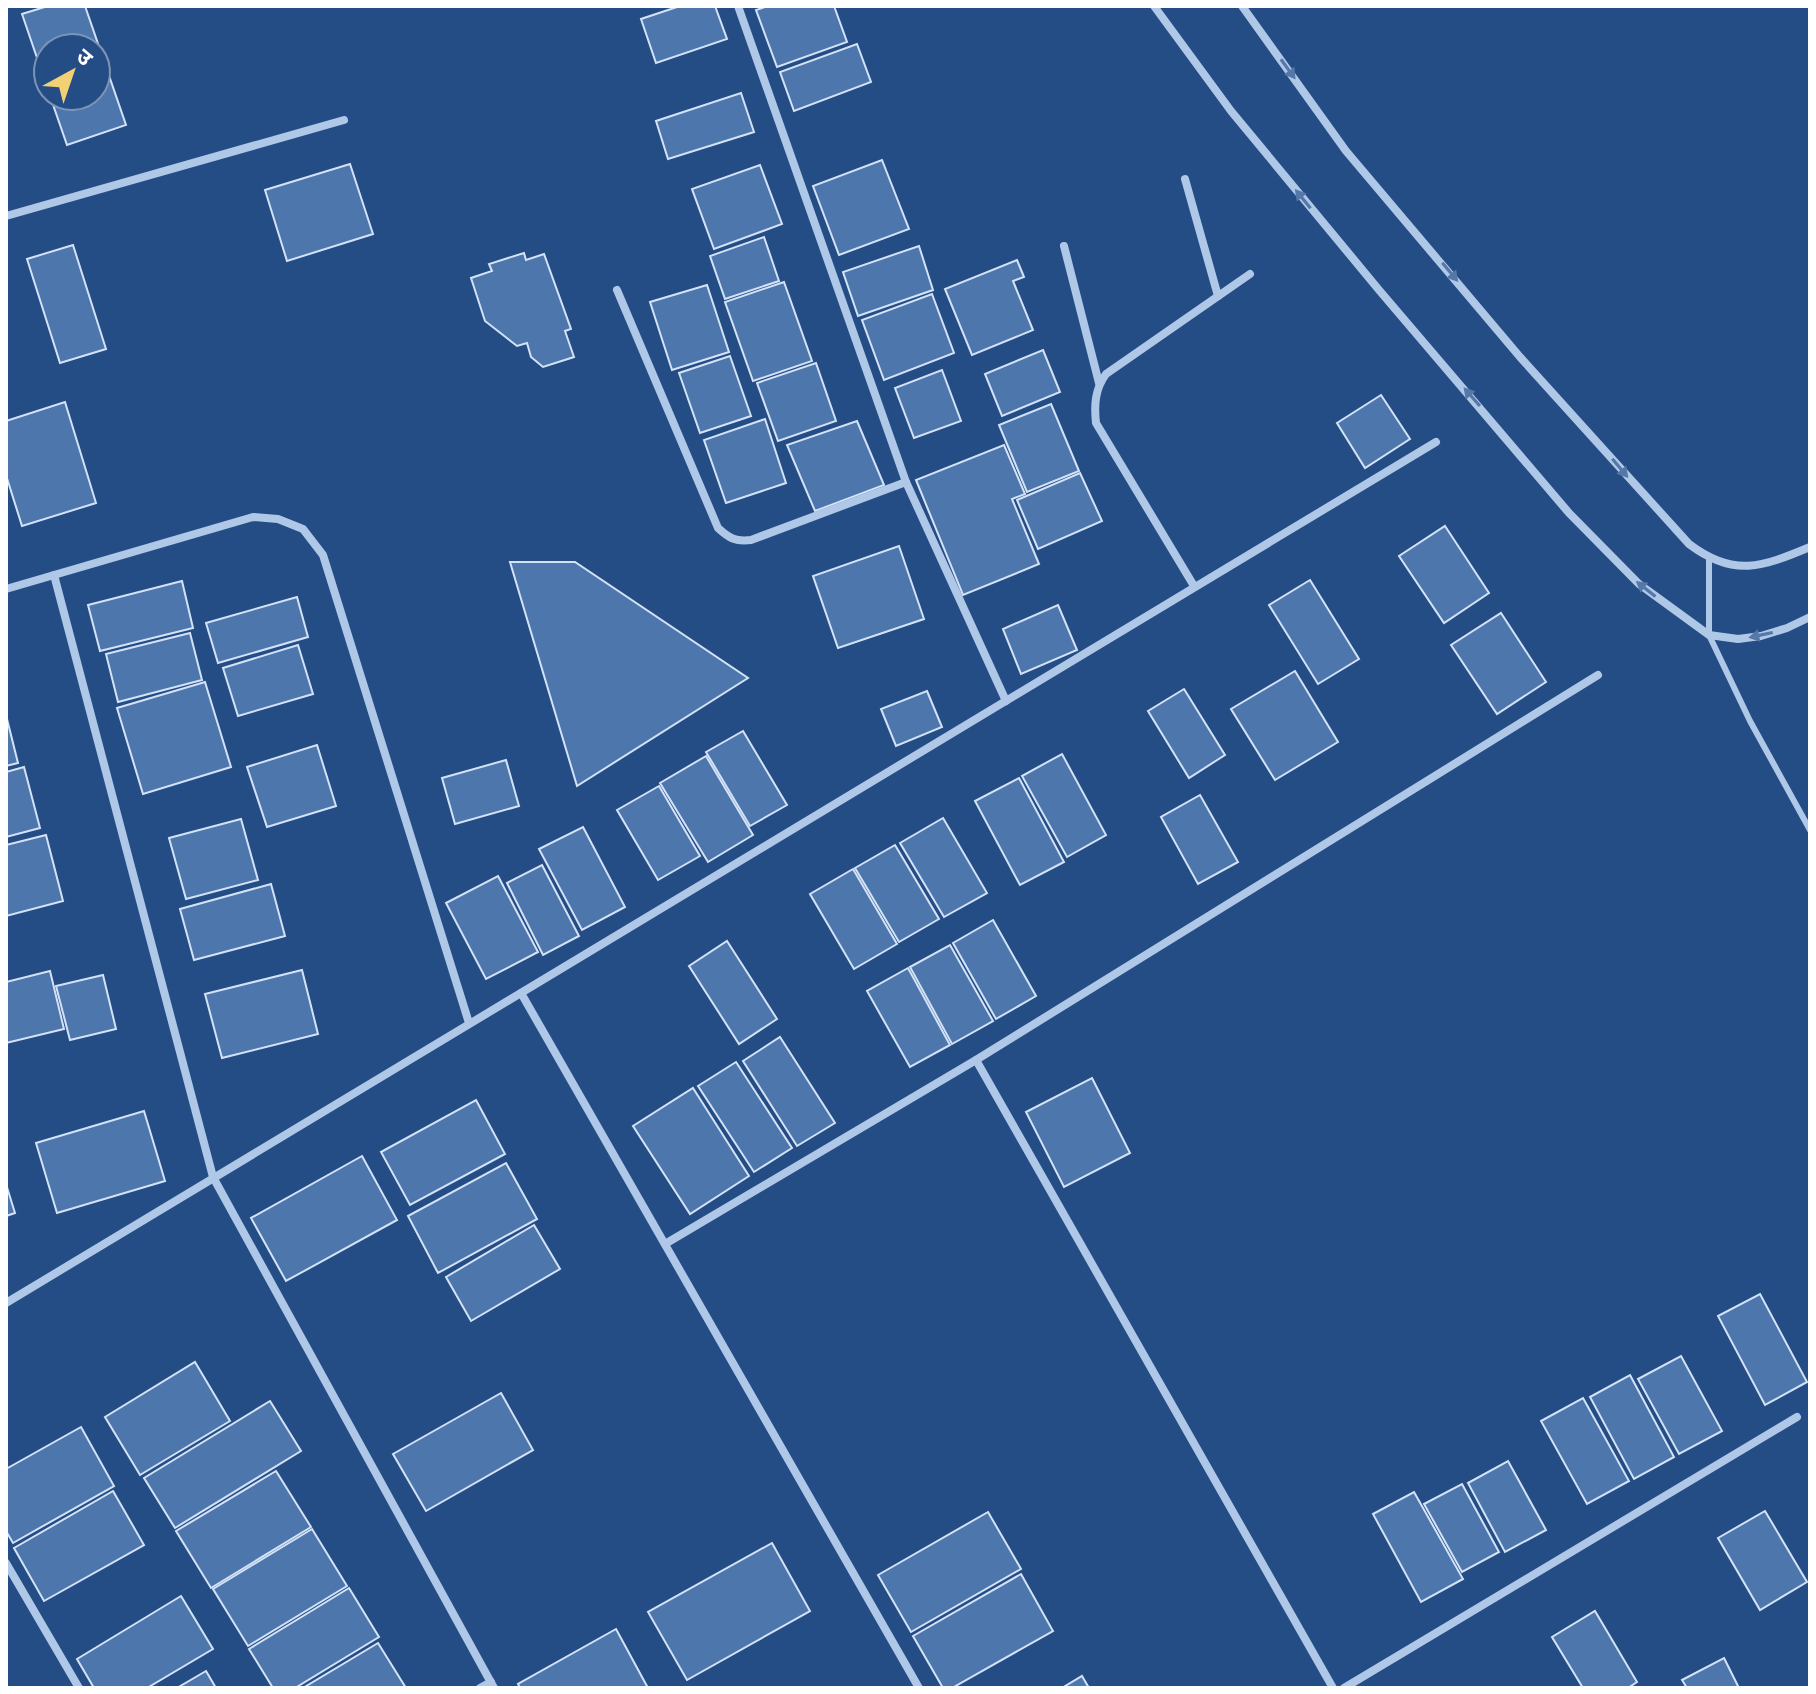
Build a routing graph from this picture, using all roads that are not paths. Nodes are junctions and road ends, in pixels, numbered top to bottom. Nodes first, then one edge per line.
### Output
1 (738, 6) edge
2 (1154, 6) edge
3 (1242, 6) edge
4 (344, 120) dead end
5 (1185, 179) dead end
6 (6, 216) edge
7 (1064, 246) dead end
8 (1250, 274) dead end
9 (617, 290) dead end
10 (1218, 296) junction
11 (1099, 383) junction
12 (1436, 442) dead end
13 (906, 482) junction
14 (1810, 547) edge
15 (1709, 559) junction
16 (54, 575) junction
17 (1194, 586) junction
18 (6, 589) edge
19 (1810, 617) edge
20 (1709, 635) junction
21 (1598, 675) dead end
22 (1006, 701) junction
23 (1810, 830) edge
24 (521, 993) junction
25 (469, 1023) junction
26 (976, 1060) junction
27 (213, 1177) junction
28 (665, 1244) junction
29 (6, 1303) edge
30 (1797, 1417) dead end
31 (6, 1563) edge
32 (493, 1685) edge
33 (79, 1688) edge
34 (480, 1688) edge
35 (919, 1688) edge
36 (1333, 1688) edge
37 (1344, 1688) edge

1 - 13 street
20 -> 2 street
3 -> 15 street
4 - 6 street
5 - 10 street
7 - 11 street
8 - 10 street
9 - 13 street
10 - 11 street
11 - 17 street
12 - 17 street
13 - 22 street
14 - 15 street
15 - 20 lane
16 - 18 street
16 - 25 street
16 - 27 street
17 - 22 street
19 -> 20 street
20 - 23 lane
21 - 26 street
22 - 24 street
24 - 25 street
24 - 28 street
25 - 27 street
26 - 28 street
26 - 36 street
27 - 29 street
27 - 32 street
28 - 35 street
30 - 37 street
31 - 33 street
32 - 34 street

